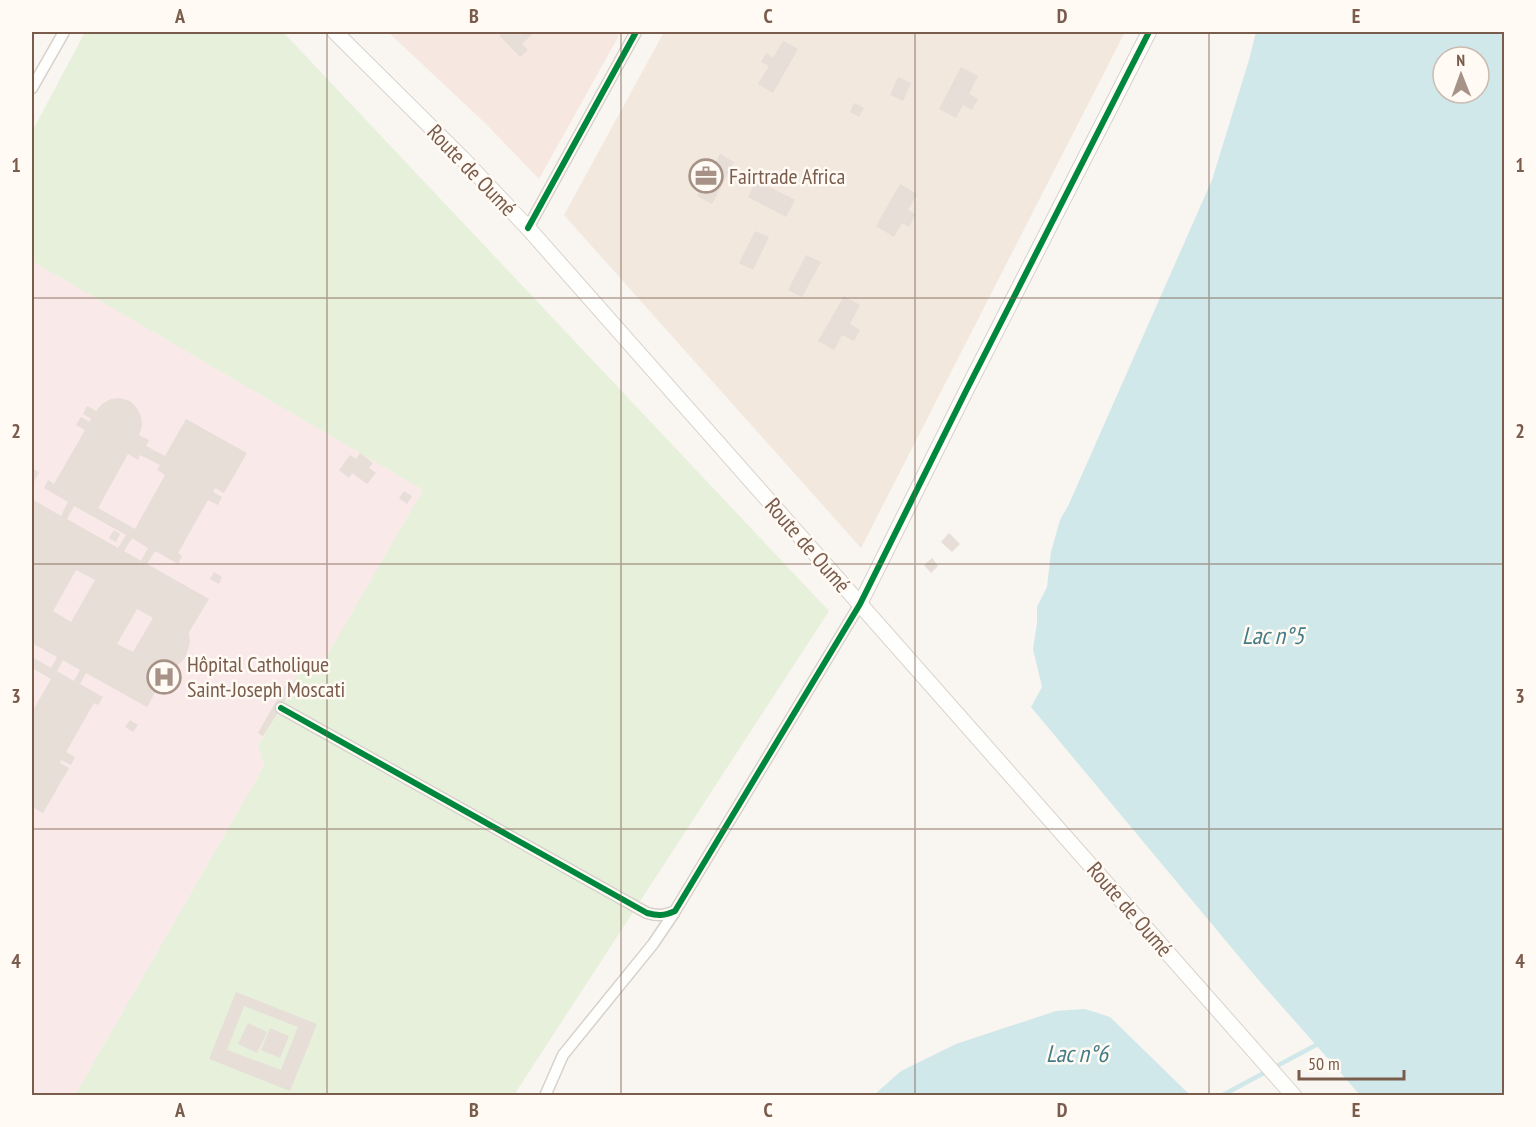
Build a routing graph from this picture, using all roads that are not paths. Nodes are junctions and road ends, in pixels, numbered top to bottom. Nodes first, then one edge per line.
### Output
1 (64, 32) edge
2 (335, 32) edge
3 (636, 32) edge
4 (1149, 32) edge
5 (32, 88) edge
6 (528, 228) junction
7 (860, 604) junction
8 (281, 708) dead end
9 (675, 911) junction
10 (545, 1095) edge
11 (1294, 1095) edge

1 - 5 street
2 - 6 main road, Route de Oumé
3 - 6 street
4 - 7 street
6 - 7 main road, Route de Oumé
7 - 9 street
7 - 11 main road, Route de Oumé
8 - 9 street
9 - 10 street

